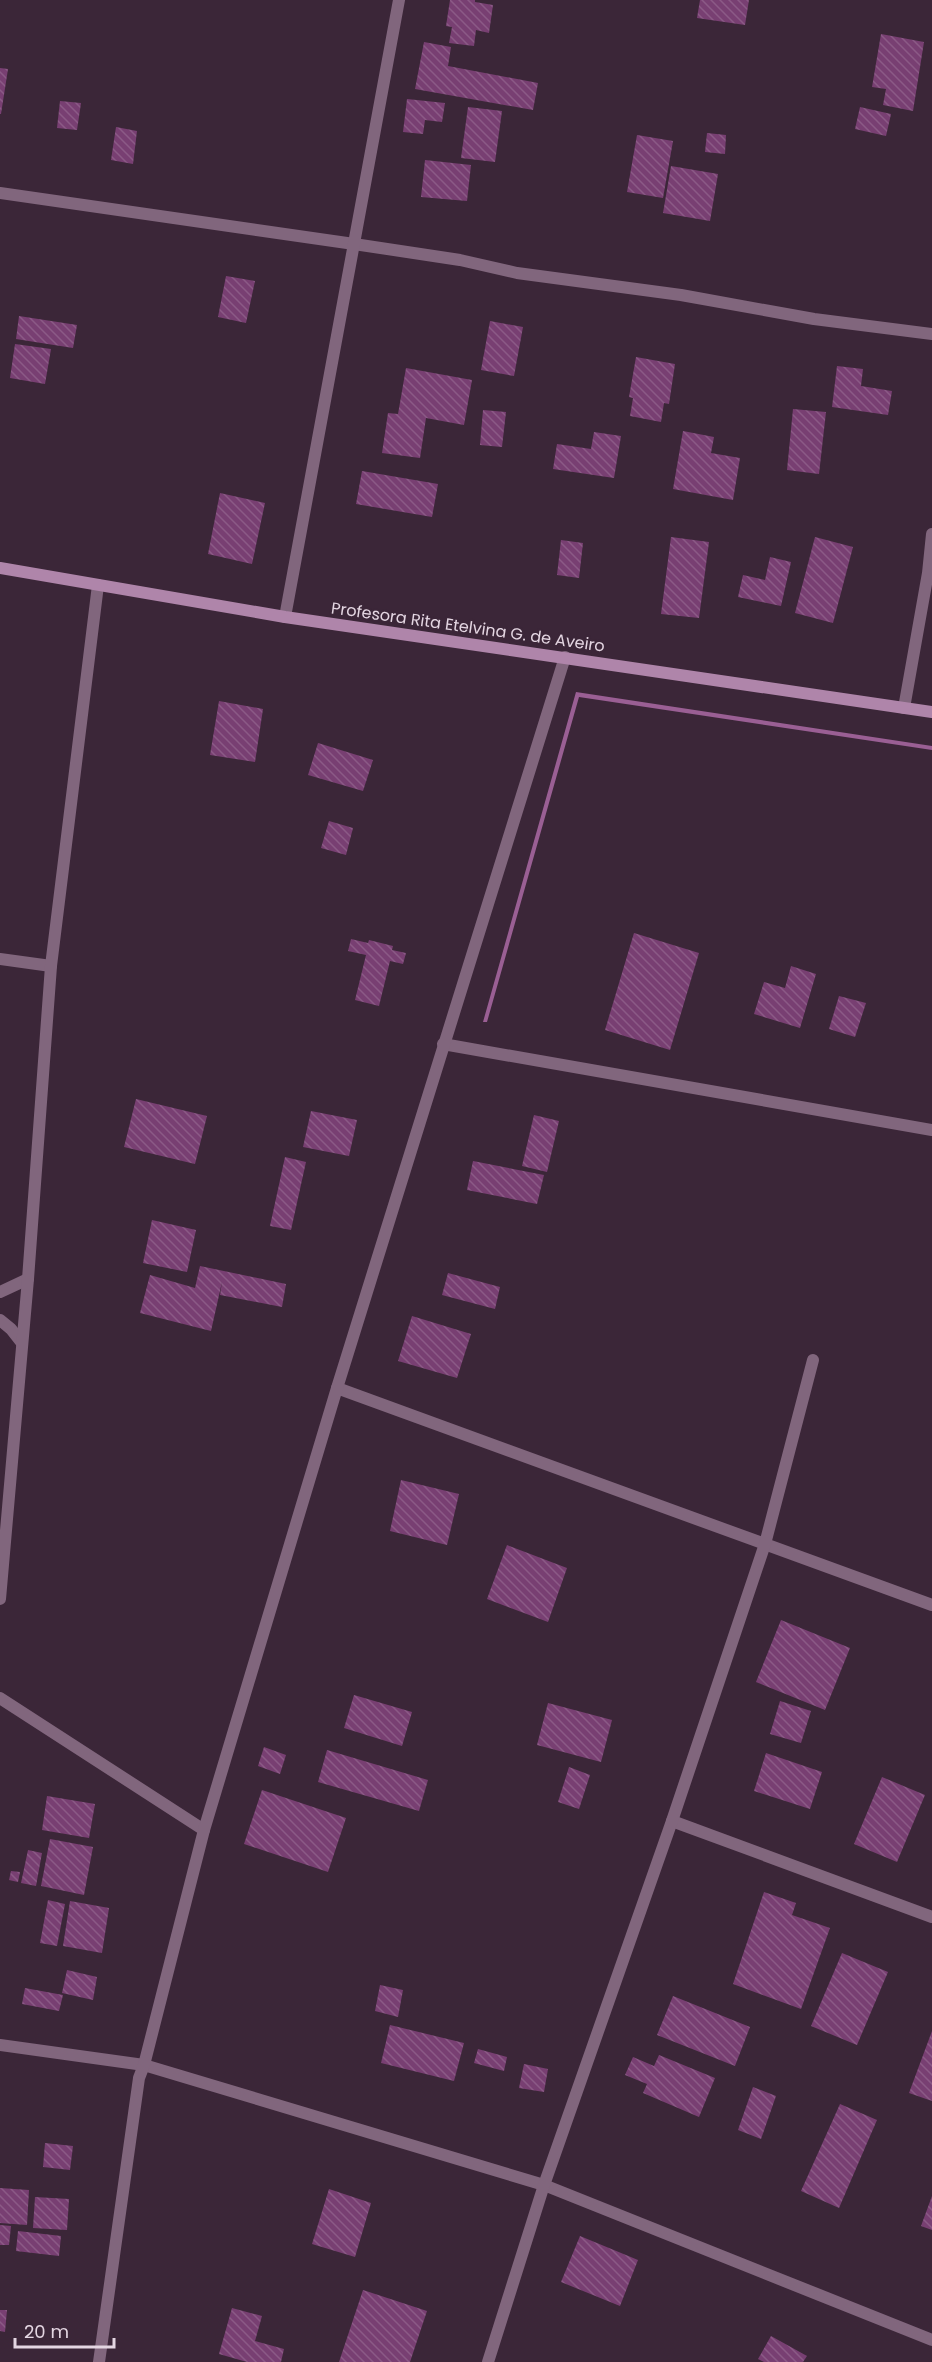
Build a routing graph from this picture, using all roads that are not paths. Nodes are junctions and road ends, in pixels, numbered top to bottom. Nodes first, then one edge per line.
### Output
1 (399, 0) edge
2 (0, 193) edge
3 (354, 244) junction
4 (932, 334) edge
5 (932, 534) edge
6 (0, 568) edge
7 (98, 585) junction
8 (285, 617) junction
9 (565, 657) junction
10 (904, 708) junction
11 (932, 712) edge
12 (0, 959) edge
13 (51, 966) junction
14 (443, 1044) junction
15 (932, 1130) edge
16 (28, 1279) junction
17 (0, 1292) edge
18 (0, 1320) edge
19 (22, 1343) junction
20 (813, 1360) dead end
21 (337, 1388) junction
22 (765, 1544) junction
23 (0, 1599) edge
24 (932, 1605) edge
25 (0, 1698) edge
26 (672, 1821) junction
27 (204, 1830) junction
28 (932, 1917) edge
29 (0, 2046) edge
30 (144, 2065) junction
31 (544, 2184) junction
32 (932, 2340) edge
33 (99, 2362) edge
34 (488, 2362) edge

1 - 3 street
2 - 3 street
3 - 4 street
3 - 8 street
5 - 10 street
6 - 7 street, Profesora Rita Etelvina G. de Aveiro
7 - 8 street, Profesora Rita Etelvina G. de Aveiro
7 - 13 street
8 - 9 street, Profesora Rita Etelvina G. de Aveiro
9 - 10 street, Profesora Rita Etelvina G. de Aveiro
9 - 14 street
10 - 11 street, Profesora Rita Etelvina G. de Aveiro
12 - 13 street
13 - 16 street
14 - 15 street
14 - 21 street
16 - 17 street
16 - 19 street
18 - 19 street
19 - 23 street
20 - 22 street
21 - 22 street
21 - 27 street
22 - 24 street
22 - 26 street
25 - 27 street
26 - 28 street
26 - 31 street
27 - 30 street
29 - 30 street
30 - 31 street
30 - 33 street
31 - 32 street
31 - 34 street

